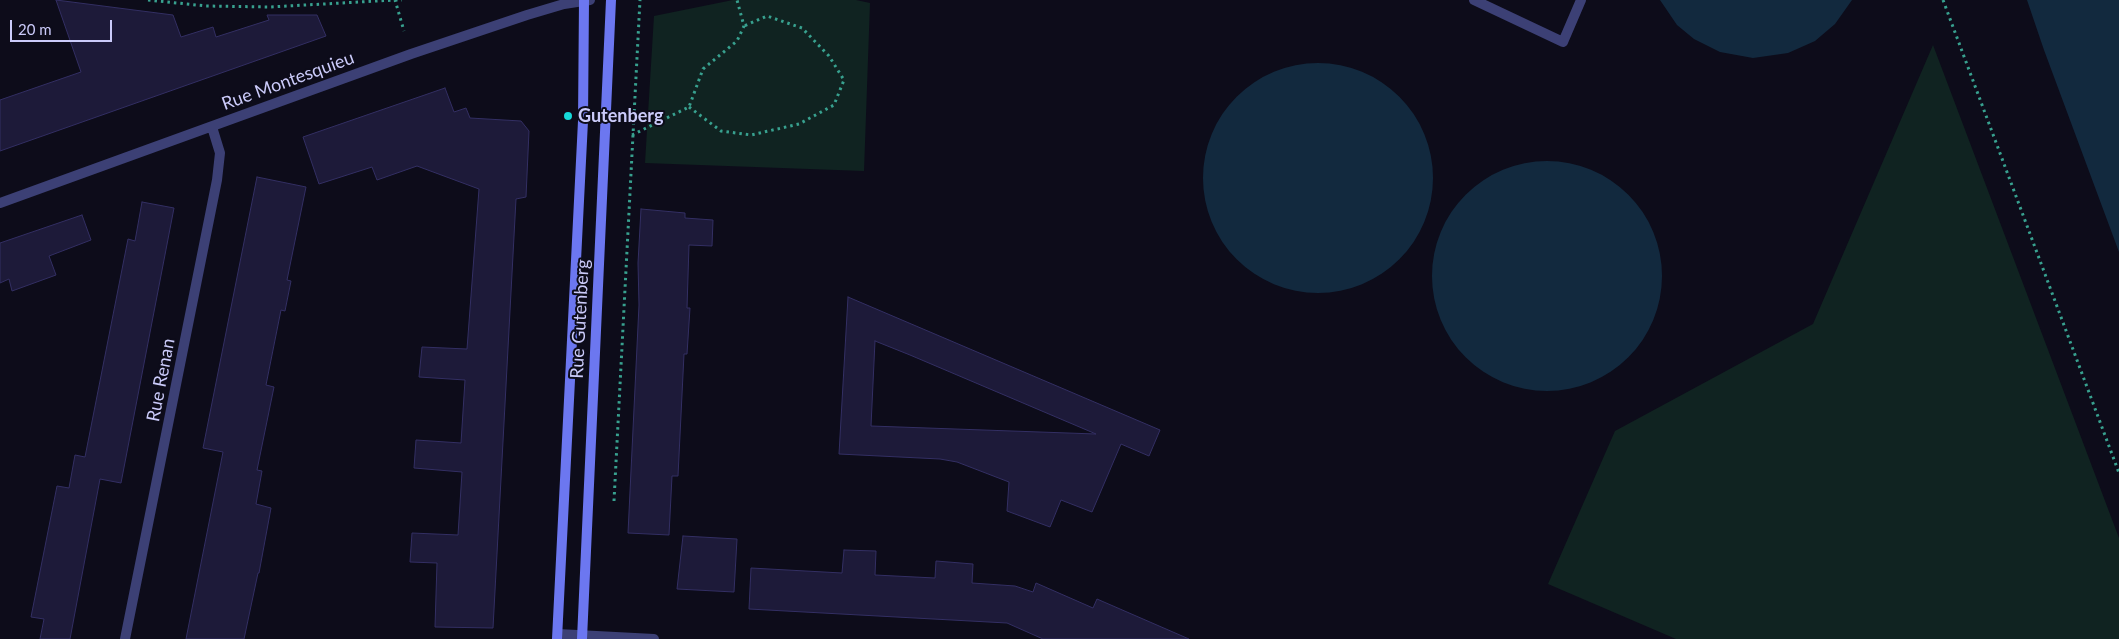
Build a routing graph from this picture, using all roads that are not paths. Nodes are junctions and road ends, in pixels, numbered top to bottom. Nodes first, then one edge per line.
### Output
1 (586, 0) edge
2 (611, 0) edge
3 (1474, 0) edge
4 (1581, 0) edge
5 (212, 127) junction
6 (0, 203) edge
7 (557, 637) edge
8 (582, 637) edge
9 (125, 639) edge
10 (654, 639) edge

1 - 5 street, Rue Montesquieu
1 - 7 street, Rue Gutenberg
2 - 8 street, Rue Gutenberg
3 - 4 street
5 - 6 street, Rue Montesquieu
5 - 9 street, Rue Renan
7 - 8 street
8 - 10 street

